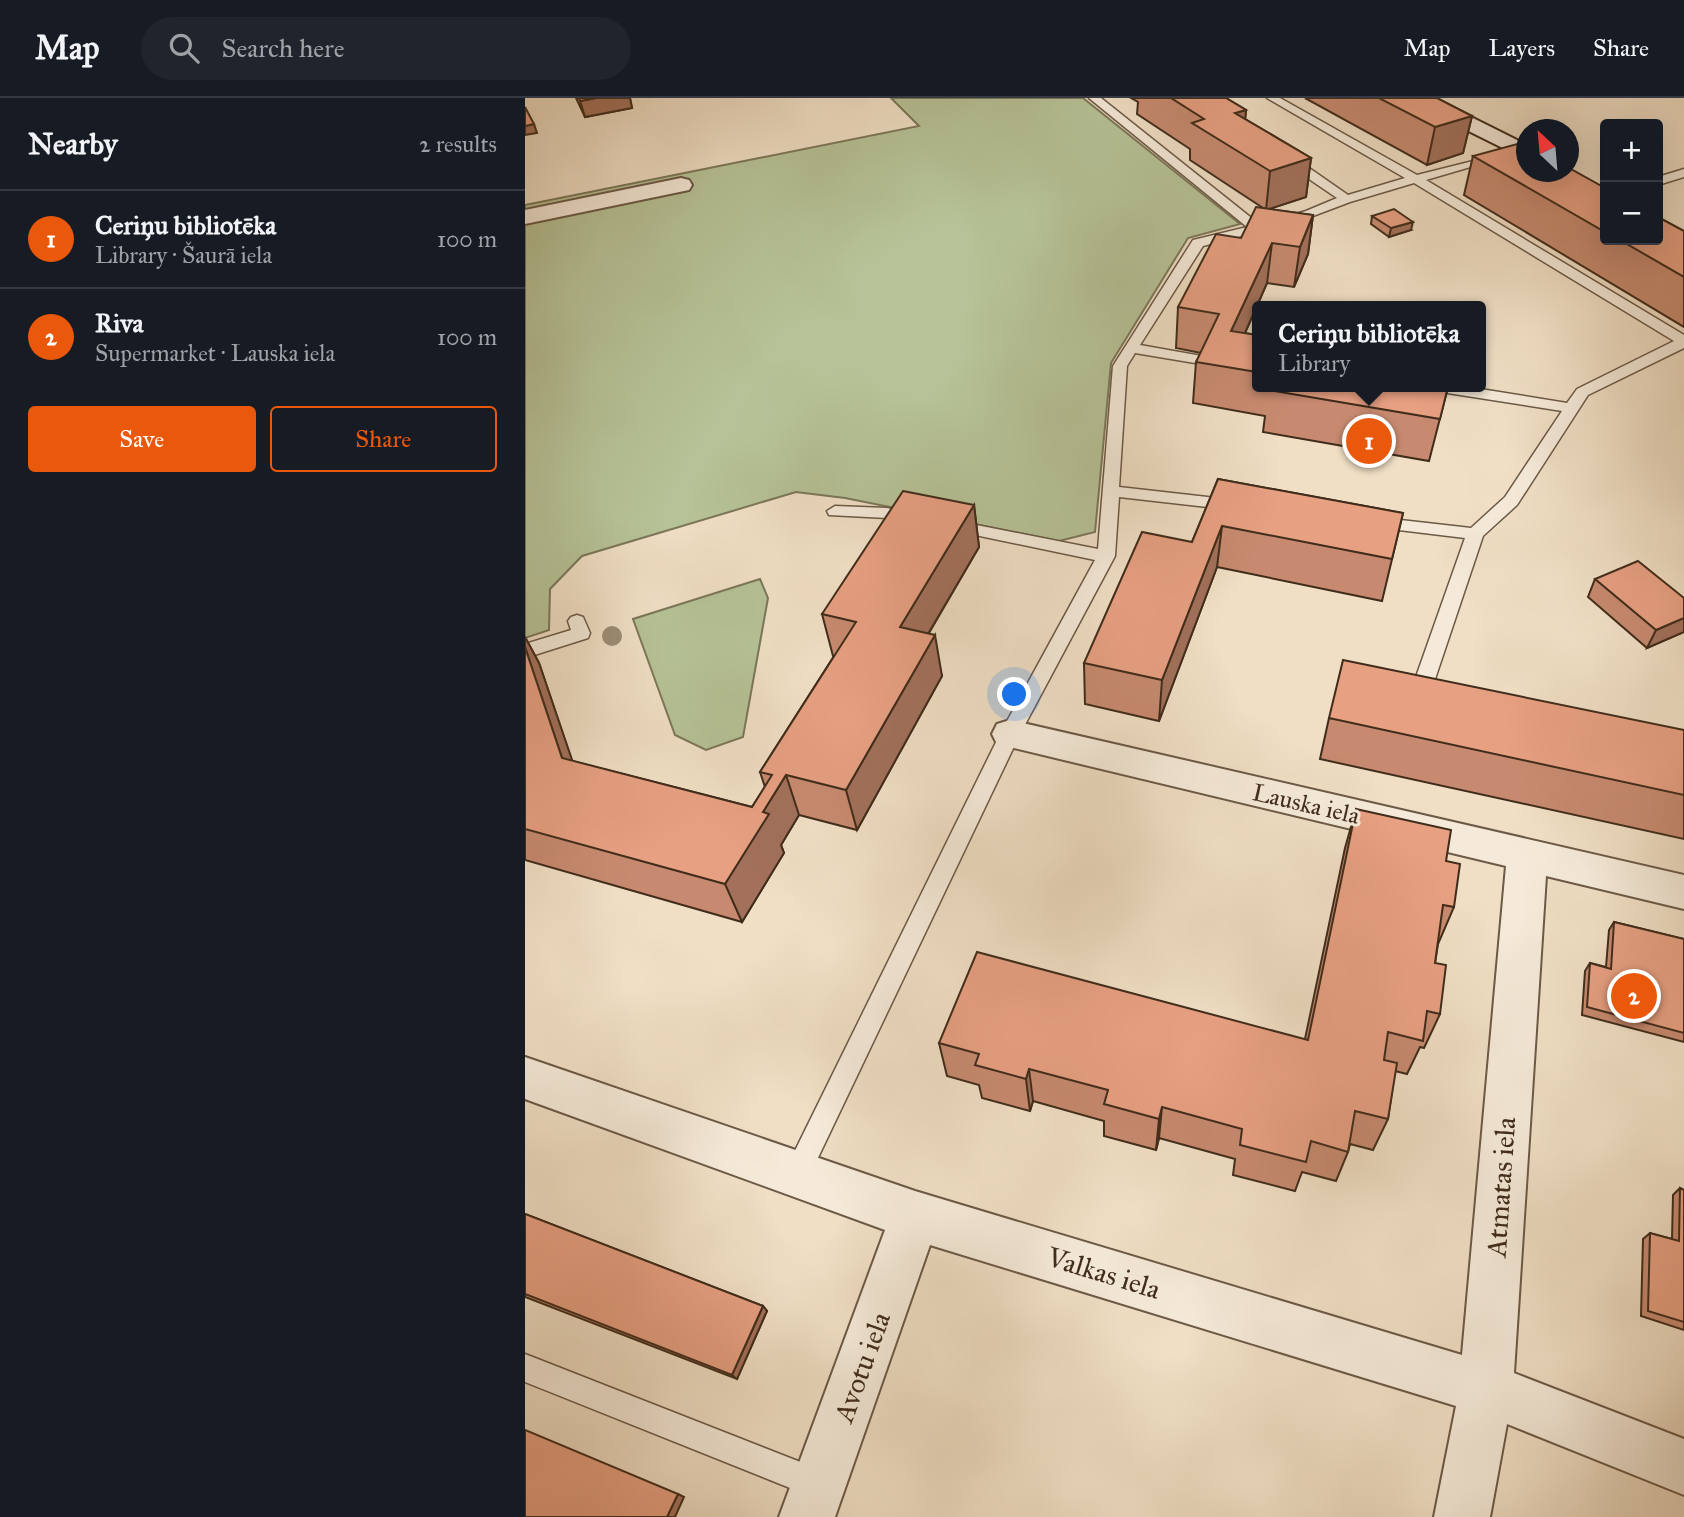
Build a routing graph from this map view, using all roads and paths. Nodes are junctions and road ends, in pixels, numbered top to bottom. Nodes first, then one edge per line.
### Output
1 (1094, 98) edge
2 (1272, 98) edge
3 (1417, 98) edge
4 (1516, 149) edge
5 (1279, 153) edge
6 (1516, 154) edge
7 (1684, 173) edge
8 (1663, 179) edge
9 (1417, 180) junction
10 (681, 185) dead end
11 (1346, 199) junction
12 (525, 217) edge
13 (1255, 227) junction
14 (1684, 342) edge
15 (1130, 348) junction
16 (1213, 362) edge
17 (1472, 392) edge
18 (1571, 408) junction
19 (1111, 491) junction
20 (1245, 507) edge
21 (835, 511) dead end
22 (1353, 520) edge
23 (1475, 534) junction
24 (1107, 556) junction
25 (577, 621) dead end
26 (525, 651) edge
27 (1397, 685) edge
28 (1010, 734) junction
29 (1527, 856) junction
30 (1684, 892) edge
31 (525, 1078) edge
32 (796, 1176) junction
33 (915, 1216) junction
34 (525, 1368) edge
35 (1486, 1389) junction
36 (1684, 1467) edge
37 (814, 1501) edge
38 (1462, 1517) edge

1 - 13 lane
2 - 9 lane
3 - 4 street
5 - 11 lane
6 - 9 lane
7 - 8 lane
9 - 11 lane
9 - 14 lane
10 - 12 street
11 - 13 lane
13 - 15 lane
14 - 18 lane
15 - 16 lane
15 - 19 lane
17 - 18 lane
18 - 23 lane
19 - 20 lane
19 - 24 lane
21 - 24 lane
22 - 23 lane
23 - 27 lane
24 - 28 lane
25 - 26 lane
28 - 29 street, Lauska iela
28 - 32 lane
29 - 30 street, Lauska iela
29 - 35 street, Atmatas iela
31 - 32 street, Valkas iela
32 - 33 street, Valkas iela
33 - 35 street, Valkas iela
33 - 37 street, Avotu iela
34 - 37 lane
35 - 36 street, Valkas iela
35 - 38 street, Atmatas iela

